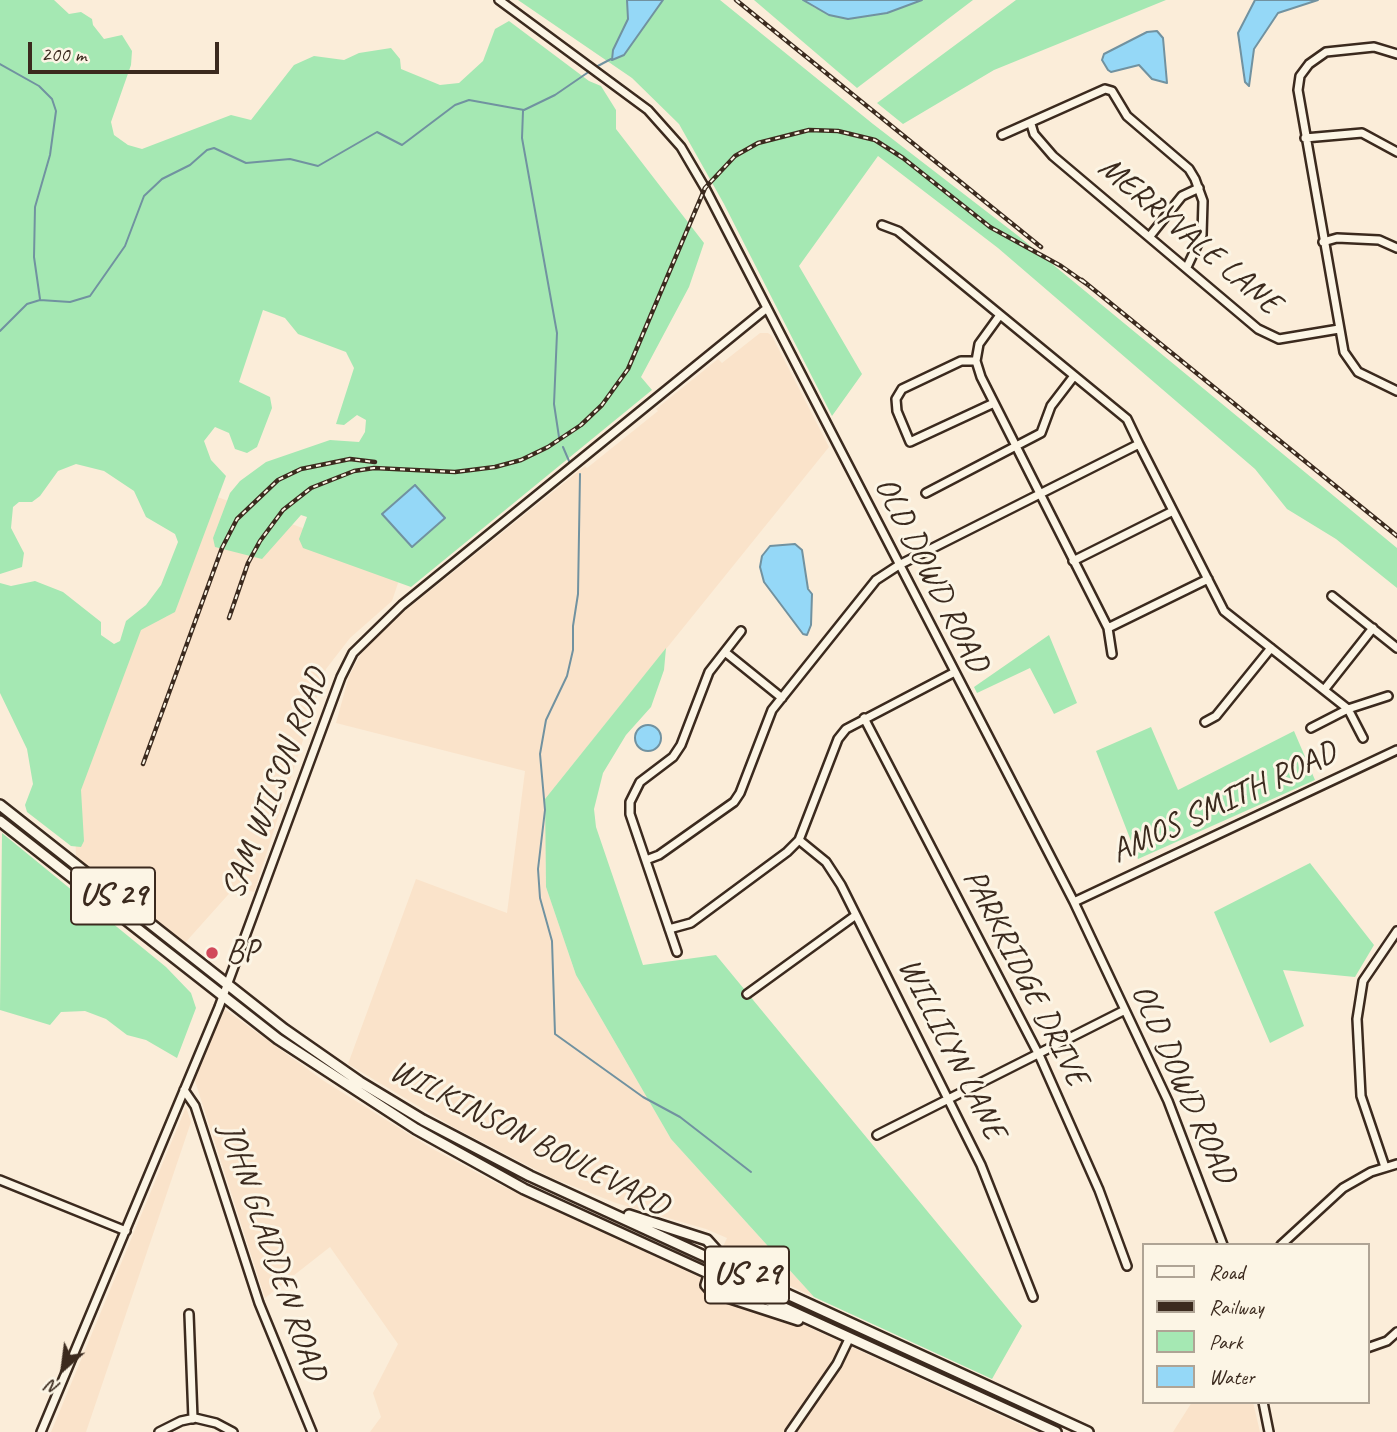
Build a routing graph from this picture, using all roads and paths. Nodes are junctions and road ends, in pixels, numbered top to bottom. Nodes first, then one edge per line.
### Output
1 (499, 0) edge
2 (1397, 54) edge
3 (1031, 124) junction
4 (1002, 135) dead end
5 (1305, 138) junction
6 (1397, 152) edge
7 (1199, 188) junction
8 (882, 225) dead end
9 (1150, 236) junction
10 (1323, 242) junction
11 (1397, 248) edge
12 (1187, 267) junction
13 (767, 308) junction
14 (1000, 315) junction
15 (1339, 329) junction
16 (976, 361) junction
17 (1074, 376) junction
18 (1397, 390) edge
19 (993, 403) junction
20 (1139, 444) junction
21 (1016, 447) junction
22 (926, 493) dead end
23 (1039, 494) junction
24 (1173, 511) junction
25 (1073, 561) junction
26 (899, 565) junction
27 (1208, 579) junction
28 (1332, 596) dead end
29 (1108, 628) junction
30 (1373, 628) junction
31 (741, 631) dead end
32 (1271, 648) junction
33 (1397, 648) edge
34 (725, 652) junction
35 (1112, 654) dead end
36 (953, 673) junction
37 (1324, 691) junction
38 (1388, 696) dead end
39 (782, 698) junction
40 (1348, 709) junction
41 (864, 718) junction
42 (1205, 722) dead end
43 (1311, 728) dead end
44 (1363, 738) dead end
45 (1397, 750) edge
46 (0, 805) edge
47 (0, 821) edge
48 (799, 839) junction
49 (646, 860) junction
50 (1074, 902) junction
51 (856, 915) junction
52 (669, 929) junction
53 (1397, 931) edge
54 (677, 952) dead end
55 (227, 985) junction
56 (747, 994) dead end
57 (222, 998) junction
58 (1125, 1010) junction
59 (1038, 1053) junction
60 (184, 1090) junction
61 (949, 1099) junction
62 (877, 1135) dead end
63 (457, 1138) junction
64 (451, 1149) junction
65 (1397, 1164) edge
66 (1385, 1167) junction
67 (0, 1180) edge
68 (587, 1202) junction
69 (126, 1231) junction
70 (1222, 1243) edge
71 (1283, 1243) edge
72 (716, 1261) junction
73 (1127, 1266) dead end
74 (710, 1272) junction
75 (1033, 1297) dead end
76 (189, 1314) dead end
77 (1397, 1332) edge
78 (836, 1333) junction
79 (849, 1339) junction
80 (1369, 1347) edge
81 (1263, 1404) edge
82 (193, 1419) junction
83 (41, 1432) edge
84 (159, 1432) edge
85 (233, 1432) edge
86 (312, 1432) edge
87 (790, 1432) edge
88 (1056, 1432) edge
89 (1088, 1432) edge
90 (1269, 1432) edge

1 - 13 street, OLD DOWD ROAD
2 - 5 street
3 - 4 street
3 - 7 street
3 - 9 street, MERRYVALE LANE
5 - 6 street
5 - 10 street
7 - 9 street
7 - 12 street
8 - 14 street
9 - 12 street, MERRYVALE LANE
10 - 11 street
10 - 15 street
12 - 15 street, MERRYVALE LANE
13 - 26 street, OLD DOWD ROAD
13 - 55 street, SAM WILSON ROAD
14 - 16 street
14 - 17 street
15 - 18 street
16 - 19 street
16 - 19 street
17 - 20 street
17 - 21 street
19 - 21 street
20 - 23 street
20 - 24 street
21 - 22 street
21 - 23 street
23 - 25 street
23 - 26 street
24 - 25 street
24 - 27 street
25 - 29 street
26 - 36 street, OLD DOWD ROAD
26 - 39 street
27 - 29 street
27 - 32 street
28 - 30 street
29 - 35 street
30 - 33 street
30 - 37 street
31 - 34 street
32 - 37 street
32 - 42 street
34 - 39 street
34 - 49 street
36 - 41 street
36 - 50 street, OLD DOWD ROAD
37 - 40 street
38 - 40 street
39 - 49 street
40 - 43 street
40 - 44 street
41 - 48 street
41 - 59 street, PARKRIDGE DRIVE
45 - 50 street, AMOS SMITH ROAD
46 - 55 main road, WILKINSON BOULEVARD / US 29
47 - 57 main road, WILKINSON BOULEVARD / US 29
48 - 51 street, WILLILYN LANE
48 - 52 street
49 - 52 street
50 - 58 street, OLD DOWD ROAD
51 - 56 street
51 - 61 street, WILLILYN LANE
52 - 54 street
53 - 66 street
55 - 57 street, SAM WILSON ROAD
55 - 63 main road, WILKINSON BOULEVARD / US 29
57 - 60 street, SAM WILSON ROAD
57 - 64 main road, WILKINSON BOULEVARD / US 29
58 - 59 street
58 - 70 street, OLD DOWD ROAD
59 - 61 street
59 - 73 street, PARKRIDGE DRIVE
60 - 69 street, SAM WILSON ROAD
60 - 86 street, JOHN GLADDEN ROAD
61 - 62 street
61 - 75 street, WILLILYN LANE
63 - 64 street
63 - 68 main road, WILKINSON BOULEVARD / US 29
64 - 74 main road, WILKINSON BOULEVARD / US 29
65 - 66 street
66 - 71 street
67 - 69 street
68 - 72 main road, WILKINSON BOULEVARD / US 29
68 - 72 main road
69 - 83 street, SAM WILSON ROAD
72 - 74 street
72 - 89 main road, WILKINSON BOULEVARD / US 29
74 - 78 main road, WILKINSON BOULEVARD / US 29
74 - 78 main road
76 - 82 street
77 - 80 street
78 - 79 main road, WILKINSON BOULEVARD / US 29
79 - 87 street
79 - 88 main road, WILKINSON BOULEVARD / US 29
81 - 90 street
82 - 84 street
82 - 85 street

